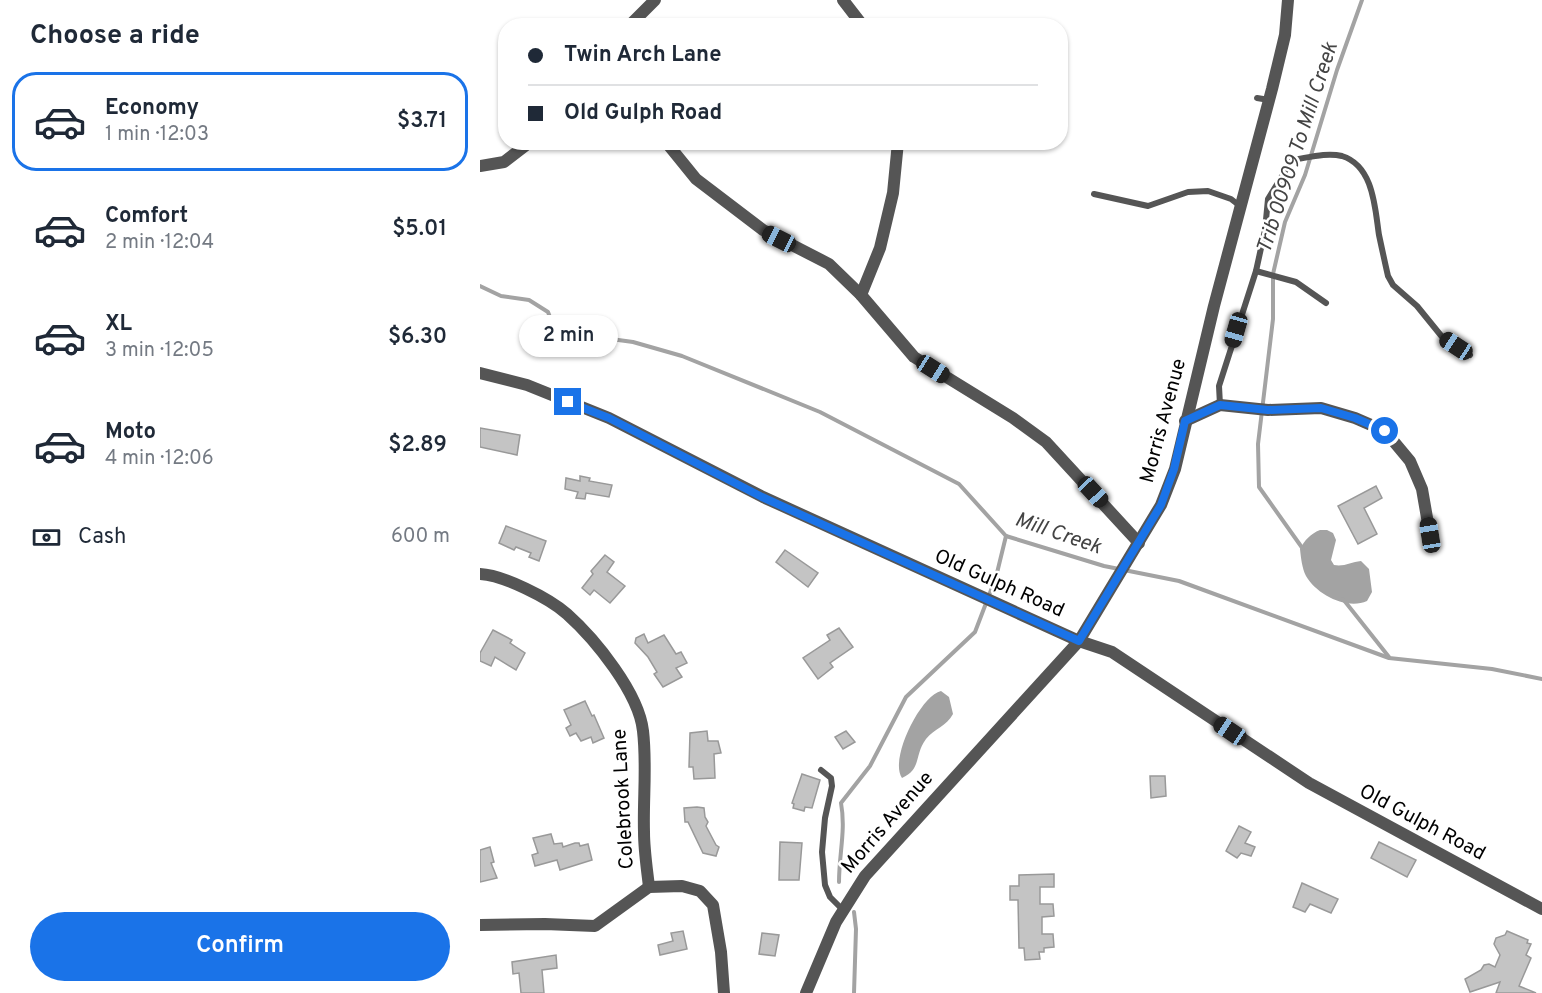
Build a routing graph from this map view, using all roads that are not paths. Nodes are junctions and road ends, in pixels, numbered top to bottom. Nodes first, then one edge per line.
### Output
1 (655, 0) edge
2 (843, 0) edge
3 (1288, 0) edge
4 (637, 18) edge
5 (857, 18) edge
6 (520, 150) edge
7 (672, 150) edge
8 (897, 150) edge
9 (480, 166) edge
10 (1094, 194) dead end
11 (1240, 206) junction
12 (1256, 271) junction
13 (861, 295) junction
14 (1326, 303) dead end
15 (1470, 355) dead end
16 (480, 373) edge
17 (1220, 405) junction
18 (1185, 421) junction
19 (1430, 535) dead end
20 (1139, 543) junction
21 (480, 574) edge
22 (1079, 641) junction
23 (821, 770) dead end
24 (649, 887) junction
25 (1542, 909) edge
26 (843, 910) junction
27 (480, 925) edge
28 (724, 993) edge
29 (806, 993) edge

1 - 4 street
2 - 5 street
3 - 11 street, Morris Avenue
6 - 9 street
7 - 13 street
8 - 13 street
10 - 11 lane
11 - 18 street, Morris Avenue
12 - 14 lane
12 - 15 lane
12 - 17 lane
13 - 20 street
16 - 22 street, Old Gulph Road
17 - 18 street
17 - 19 street
18 - 20 street, Morris Avenue
20 - 22 street, Morris Avenue
21 - 24 street, Colebrook Lane
22 - 25 street, Old Gulph Road
22 - 26 street, Morris Avenue
23 - 26 lane
24 - 27 street
24 - 28 street
26 - 29 street, Morris Avenue

